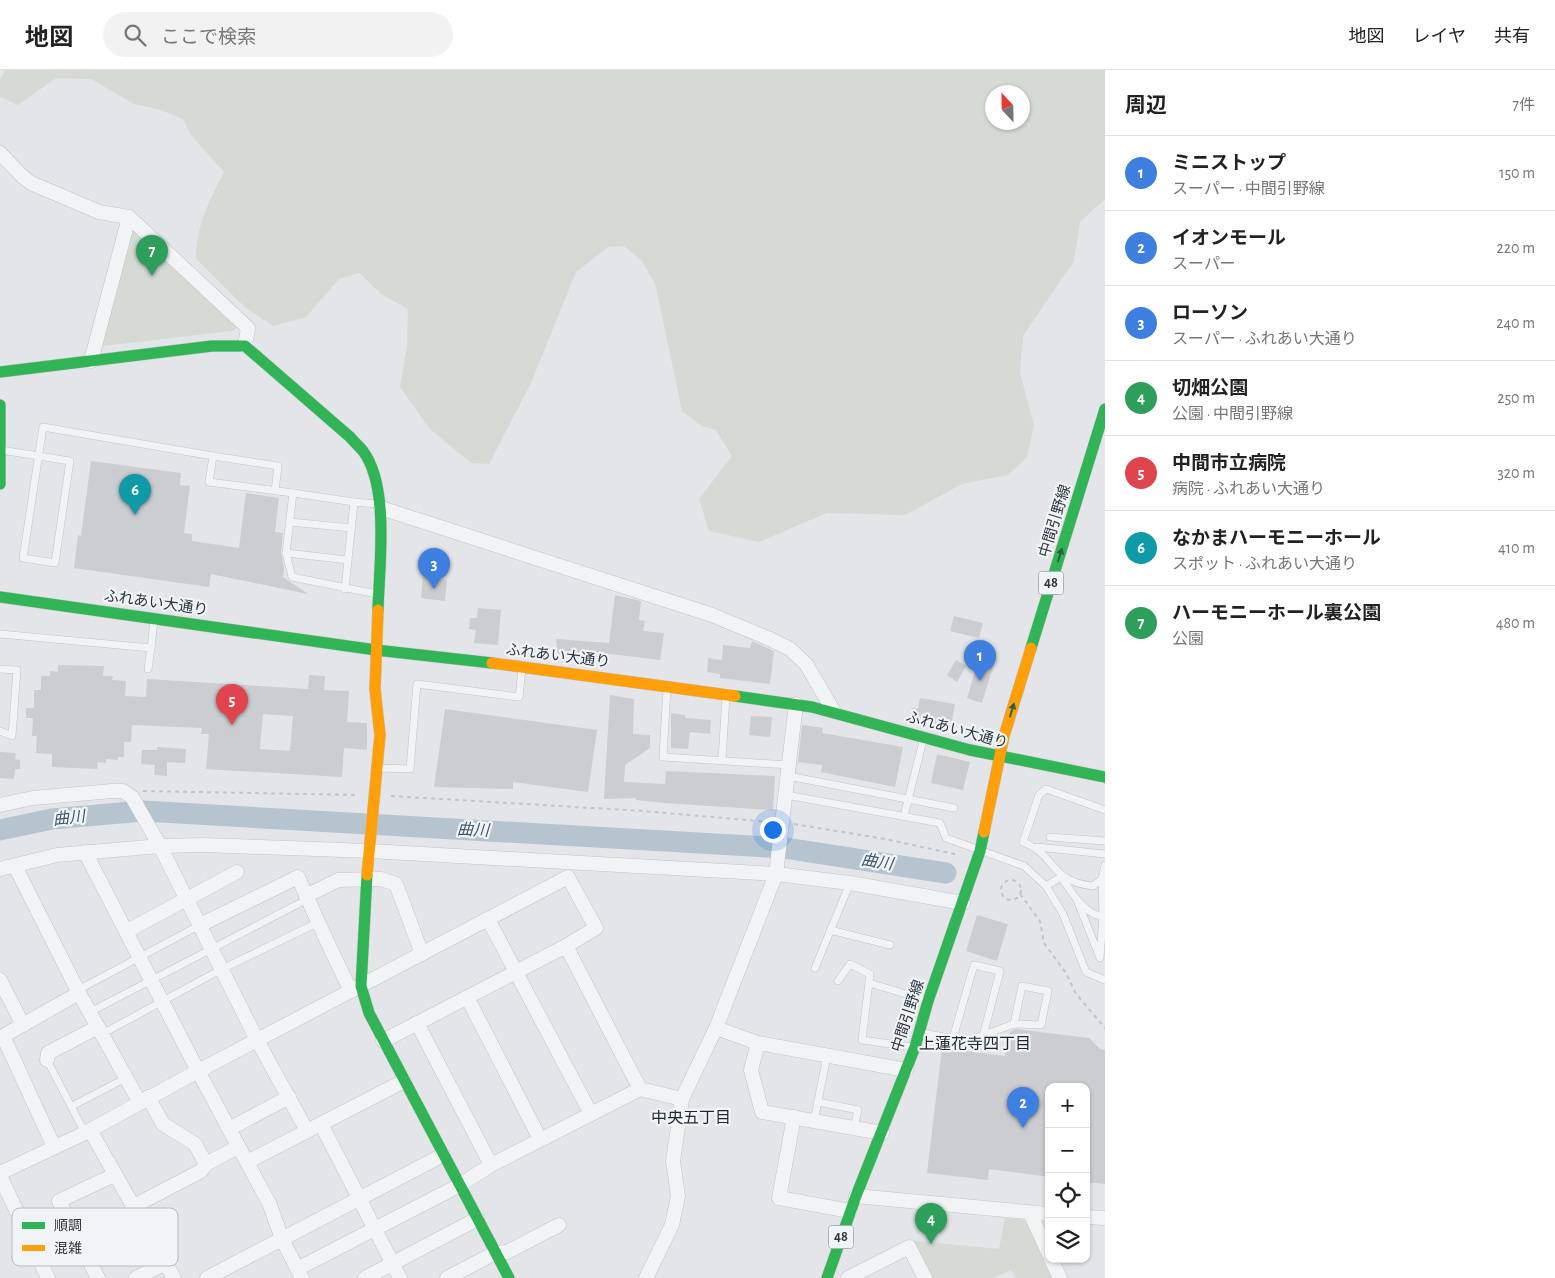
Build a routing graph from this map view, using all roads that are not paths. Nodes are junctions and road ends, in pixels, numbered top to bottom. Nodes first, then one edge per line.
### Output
1 (0, 153) edge
2 (129, 217) junction
3 (245, 346) junction
4 (91, 361) junction
5 (0, 372) edge
6 (0, 405) edge
7 (1105, 409) edge
8 (1, 450) edge
9 (38, 456) junction
10 (213, 456) junction
11 (0, 484) edge
12 (275, 491) junction
13 (294, 493) junction
14 (354, 502) junction
15 (381, 506) junction
16 (290, 522) junction
17 (352, 528) junction
18 (286, 553) junction
19 (348, 560) junction
20 (345, 589) junction
21 (377, 594) junction
22 (0, 597) edge
23 (155, 617) junction
24 (0, 634) edge
25 (151, 648) junction
26 (376, 650) junction
27 (522, 666) junction
28 (0, 669) edge
29 (148, 670) dead end
30 (667, 686) junction
31 (726, 694) junction
32 (796, 704) junction
33 (833, 710) junction
34 (0, 731) edge
35 (1017, 738) dead end
36 (924, 739) junction
37 (1001, 758) junction
38 (722, 760) junction
39 (378, 768) junction
40 (789, 770) junction
41 (1105, 778) edge
42 (786, 794) junction
43 (908, 798) junction
44 (0, 805) edge
45 (954, 808) dead end
46 (1105, 810) edge
47 (904, 816) junction
48 (1050, 837) dead end
49 (1105, 841) edge
50 (158, 844) junction
51 (370, 846) junction
52 (1037, 847) junction
53 (980, 851) junction
54 (86, 852) junction
55 (1105, 854) edge
56 (1105, 865) edge
57 (15, 866) junction
58 (778, 868) junction
59 (0, 869) edge
60 (237, 872) dead end
61 (1062, 877) junction
62 (1102, 878) junction
63 (367, 880) junction
64 (850, 883) junction
65 (1046, 886) junction
66 (304, 899) junction
67 (964, 899) junction
68 (187, 900) junction
69 (1077, 900) junction
70 (1104, 917) edge
71 (488, 919) junction
72 (319, 922) junction
73 (200, 926) junction
74 (830, 930) junction
75 (127, 931) junction
76 (890, 945) dead end
77 (566, 946) junction
78 (212, 948) junction
79 (422, 954) junction
80 (141, 956) junction
81 (814, 968) dead end
82 (222, 969) junction
83 (516, 972) junction
84 (152, 979) junction
85 (0, 980) edge
86 (1105, 980) edge
87 (838, 981) dead end
88 (869, 983) junction
89 (356, 988) junction
90 (78, 991) junction
91 (466, 997) junction
92 (928, 1000) junction
93 (162, 1002) junction
94 (90, 1012) junction
95 (417, 1023) junction
96 (1014, 1024) junction
97 (23, 1025) junction
98 (716, 1028) junction
99 (100, 1030) junction
100 (919, 1032) junction
101 (983, 1036) junction
102 (953, 1038) junction
103 (257, 1040) junction
104 (383, 1041) junction
105 (758, 1043) junction
106 (914, 1047) junction
107 (827, 1056) junction
108 (47, 1060) joint
109 (906, 1070) junction
110 (198, 1071) junction
111 (126, 1078) junction
112 (404, 1081) junction
113 (640, 1090) junction
114 (289, 1098) junction
115 (682, 1099) junction
116 (144, 1100) junction
117 (818, 1102) junction
118 (72, 1106) junction
119 (591, 1114) junction
120 (794, 1117) junction
121 (814, 1121) junction
122 (321, 1124) junction
123 (854, 1128) junction
124 (228, 1129) junction
125 (307, 1131) junction
126 (88, 1132) junction
127 (882, 1133) junction
128 (540, 1139) junction
129 (54, 1147) junction
130 (238, 1147) junction
131 (443, 1154) junction
132 (247, 1162) junction
133 (206, 1164) junction
134 (491, 1165) junction
135 (0, 1174) edge
136 (114, 1175) junction
137 (460, 1185) junction
138 (856, 1196) junction
139 (359, 1198) junction
140 (132, 1207) joint
141 (16, 1208) edge
142 (62, 1208) edge
143 (850, 1211) junction
144 (1030, 1213) junction
145 (1045, 1214) edge
146 (1090, 1217) edge
147 (1105, 1218) edge
148 (478, 1219) junction
149 (560, 1225) dead end
150 (375, 1229) junction
151 (282, 1239) junction
152 (1045, 1245) edge
153 (495, 1253) junction
154 (1053, 1263) edge
155 (392, 1264) junction
156 (42, 1266) edge
157 (160, 1266) edge
158 (168, 1266) edge
159 (299, 1274) edge
160 (48, 1278) edge
161 (136, 1278) edge
162 (174, 1278) edge
163 (206, 1278) edge
164 (365, 1278) edge
165 (400, 1278) edge
166 (447, 1278) edge
167 (509, 1278) edge
168 (646, 1278) edge
169 (827, 1278) edge
170 (848, 1278) edge
171 (925, 1278) edge
172 (1060, 1278) edge

1 - 2 street
2 - 3 street
2 - 4 street
3 - 4 street
3 - 15 street
4 - 5 street
6 - 8 street
37 -> 7 street, 中間引野線 / 48
8 - 9 lane
8 - 11 street
9 - 9 lane
9 - 10 lane
10 - 12 lane
10 - 12 lane
12 - 13 lane
13 - 14 lane
13 - 16 lane
14 - 15 lane
14 - 17 lane
15 - 21 street
15 - 33 street
16 - 17 lane
16 - 18 lane
17 - 19 lane
18 - 19 lane
18 - 20 lane
19 - 20 lane
20 - 21 lane
21 - 26 street
22 - 23 street, ふれあい大通り
23 - 25 lane
23 - 26 street, ふれあい大通り
24 - 25 lane
25 - 29 lane
26 - 27 street, ふれあい大通り
26 - 39 street
27 - 30 street, ふれあい大通り
27 - 39 lane
28 - 34 lane
30 - 31 street, ふれあい大通り
30 - 38 lane
31 - 32 street, ふれあい大通り
31 - 38 lane
32 - 33 street, ふれあい大通り
32 - 40 street
33 - 36 street, ふれあい大通り
35 - 37 street, 中間引野線 / 48
36 - 37 street, ふれあい大通り
36 - 43 lane
37 - 41 street, ふれあい大通り
37 - 53 street, 中間引野線 / 48
38 - 40 lane
39 - 51 street
40 - 42 street
40 - 43 lane
42 - 47 lane
42 - 58 street
43 - 45 lane
43 - 47 lane
44 - 50 street
46 - 52 lane
47 - 53 lane
48 - 49 lane
50 - 51 street
50 - 54 street
50 - 68 street
51 - 58 street
51 - 63 street
52 - 55 lane
52 - 61 lane
53 - 65 lane
53 - 67 street, 中間引野線 / 48
54 - 57 street
54 - 75 street
56 - 62 lane
57 - 59 street
57 - 90 street
58 - 64 street
58 - 98 street
60 - 68 street
61 - 62 lane
61 - 65 lane
61 - 69 lane
62 - 70 lane
63 - 66 street
63 - 79 street
63 - 89 street
64 - 67 street
64 - 74 lane
65 - 86 lane
66 - 72 street
66 - 73 street
66 - 78 lane
67 - 92 street, 中間引野線 / 48
68 - 73 street
68 - 75 street
69 - 70 lane
69 - 70 lane
71 - 77 street
71 - 79 street
71 - 83 street
72 - 82 lane
72 - 89 street
73 - 78 street
73 - 80 lane
74 - 76 lane
74 - 81 lane
75 - 80 street
77 - 83 street
77 - 113 street
78 - 82 street
78 - 84 lane
79 - 89 street
80 - 84 street
80 - 90 lane
82 - 93 lane
82 - 103 street
83 - 91 street
83 - 119 street
84 - 93 street
84 - 94 lane
85 - 97 street
87 - 88 lane
88 - 92 lane
88 - 106 lane
89 - 103 street
89 - 104 street
90 - 94 street
90 - 97 street
91 - 95 street
91 - 128 street
92 - 100 street, 中間引野線 / 48
93 - 99 lane
93 - 110 street
94 - 99 street
95 - 104 street
95 - 134 street
96 - 96 lane
96 - 101 lane
97 - 129 street
98 - 105 street
98 - 115 street
99 - 108 street
99 - 111 street
100 - 102 lane
100 - 106 street, 中間引野線 / 48
101 - 102 lane
101 - 102 lane
103 - 110 street
103 - 114 street
104 - 112 street
105 - 107 street
105 - 120 street
106 - 109 street, 中間引野線 / 48
107 - 109 street
107 - 117 lane
108 - 118 lane
109 - 127 street, 中間引野線 / 48
110 - 116 street
110 - 124 street
111 - 116 street
111 - 118 lane
112 - 122 street
112 - 131 street
113 - 115 street
113 - 119 street
114 - 124 street
114 - 125 street
115 - 168 street
116 - 126 street
116 - 133 street
117 - 121 lane
117 - 123 lane
118 - 126 lane
119 - 128 street
120 - 121 street
120 - 143 street
121 - 123 street
122 - 125 street
122 - 139 street
123 - 127 street
124 - 130 street
125 - 132 street
126 - 129 street
126 - 136 street
127 - 138 street, 中間引野線 / 48
128 - 134 street
129 - 135 street
130 - 132 street
130 - 133 street
131 - 137 street
131 - 139 street
132 - 151 street
133 - 140 street
134 - 137 street
135 - 141 street
136 - 140 street
136 - 142 street
137 - 148 street
137 - 150 street
138 - 143 street, 中間引野線 / 48
138 - 144 street
139 - 150 street
139 - 151 street
143 - 169 street, 中間引野線 / 48
144 - 145 street
144 - 152 street
146 - 147 street
148 - 153 street
148 - 155 street
149 - 153 street
150 - 155 street
150 - 159 street
151 - 159 street
151 - 163 street
153 - 166 street
153 - 167 street
154 - 172 street
155 - 164 street
155 - 165 street
156 - 160 street
157 - 161 street
158 - 162 street
170 - 171 street

